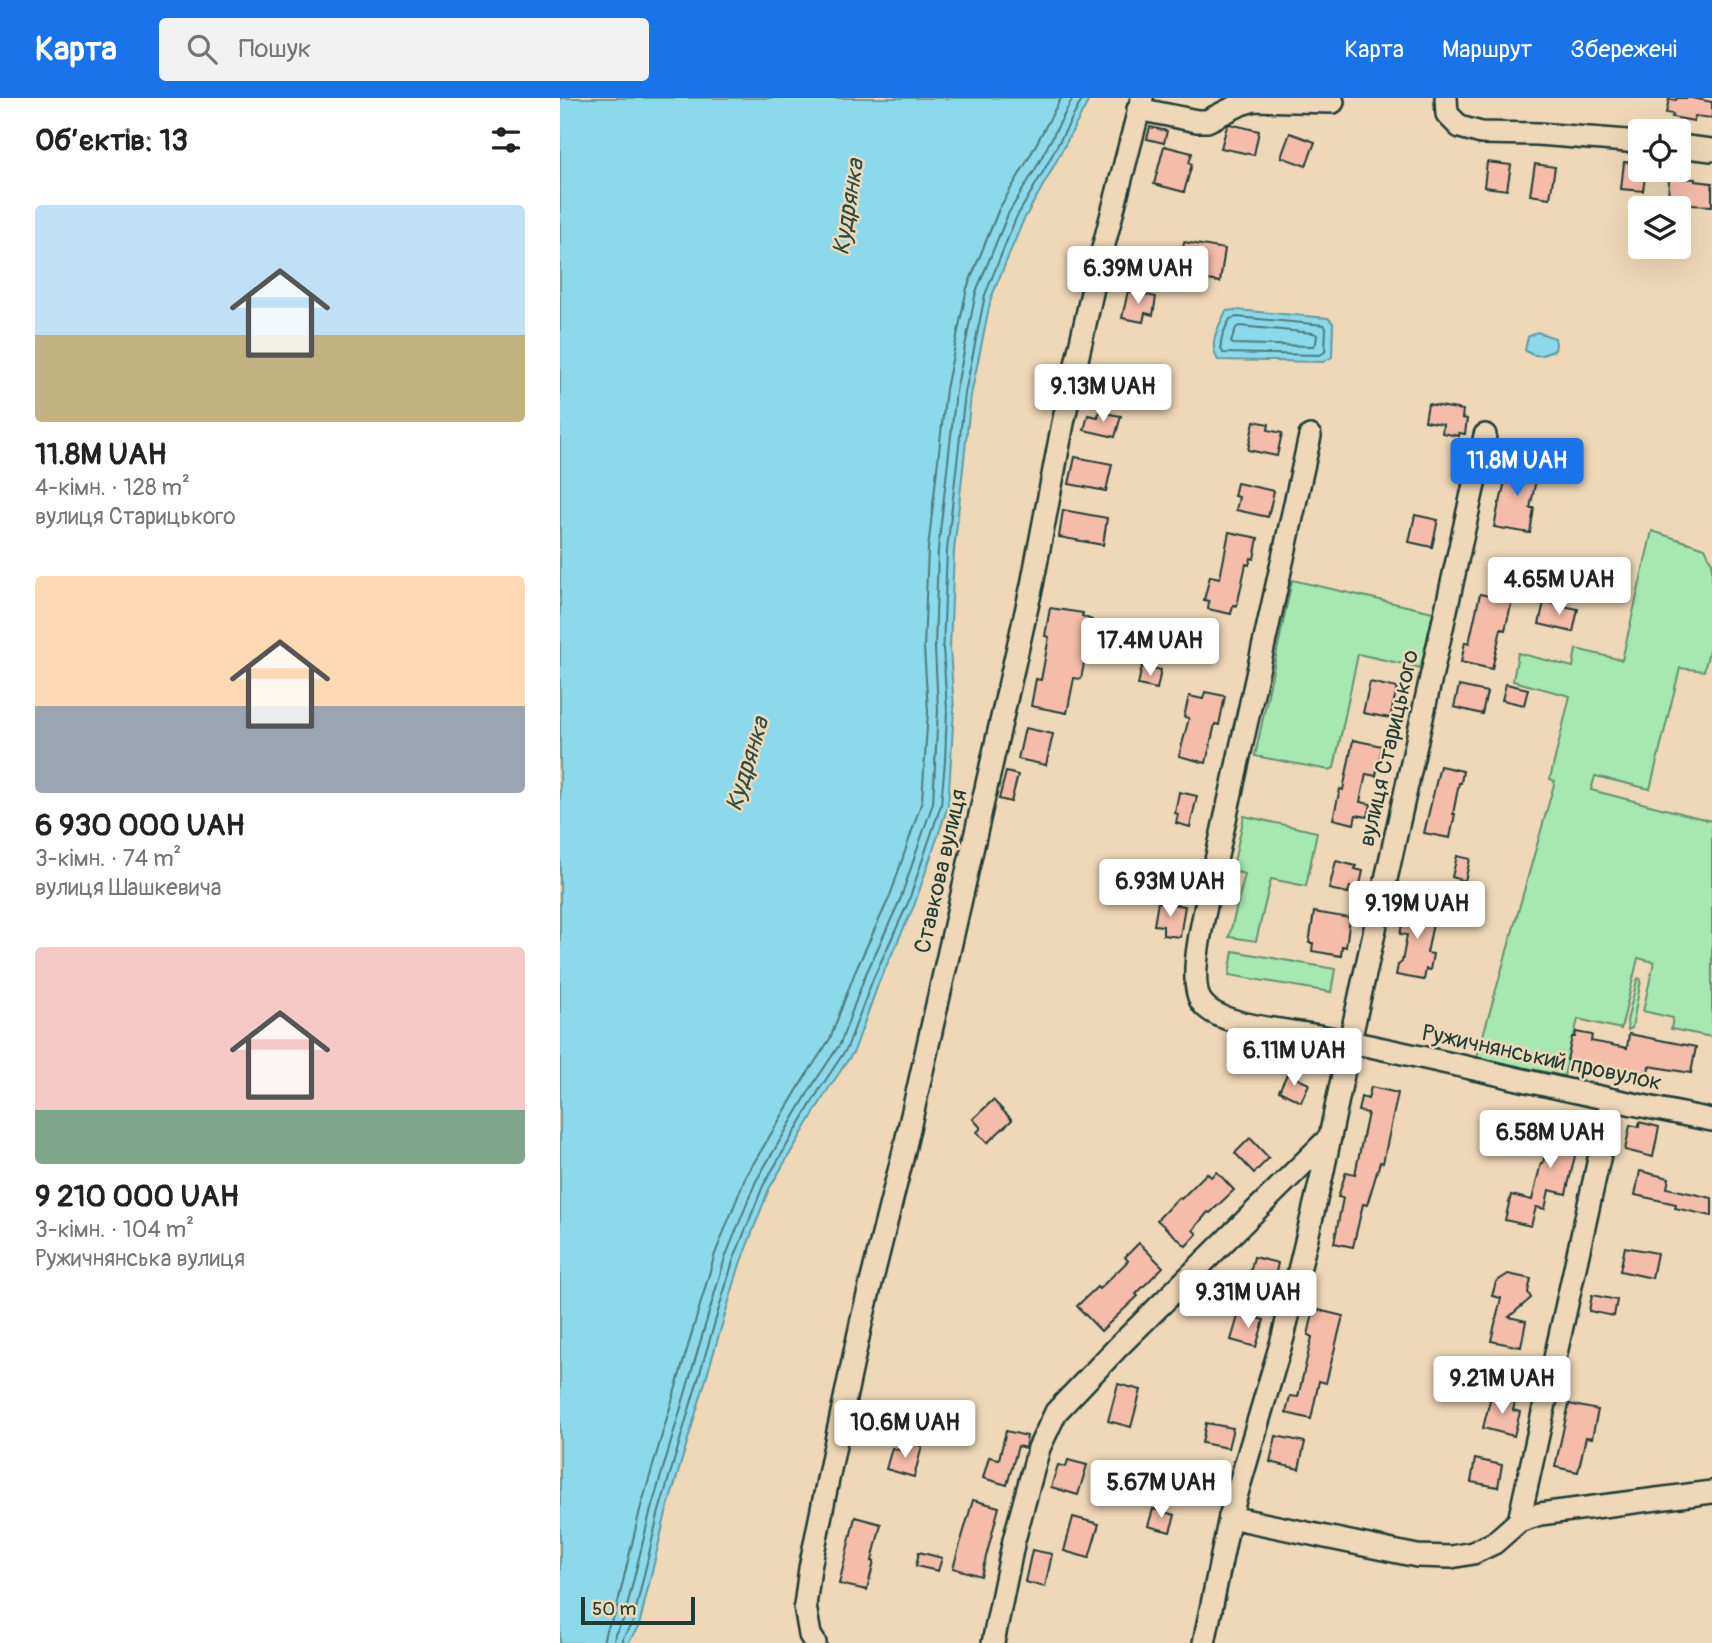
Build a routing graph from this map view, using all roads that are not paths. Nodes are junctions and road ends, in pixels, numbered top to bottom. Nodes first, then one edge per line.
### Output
1 (1446, 98) edge
2 (1333, 102) dead end
3 (1140, 104) edge
4 (1628, 141) edge
5 (1691, 148) edge
6 (1712, 150) edge
7 (1485, 435) dead end
8 (1310, 436) dead end
9 (1350, 1041) junction
10 (1612, 1100) junction
11 (1712, 1120) edge
12 (1330, 1137) junction
13 (1300, 1167) junction
14 (1322, 1175) junction
15 (1712, 1493) edge
16 (1230, 1517) junction
17 (1519, 1521) junction
18 (815, 1643) edge
19 (993, 1643) edge
20 (1204, 1643) edge

1 - 4 street
2 - 3 street
3 - 18 street, Ставкова вулиця
5 - 6 street
7 - 9 street, вулиця Старицького
8 - 9 street, Ружичнянський провулок
9 - 10 street, Ружичнянський провулок
9 - 12 street, вулиця Старицького
10 - 11 street, Ружичнянський провулок
10 - 17 street
12 - 13 street
12 - 14 street, вулиця Старицького
13 - 14 street
13 - 19 street
14 - 16 street, вулиця Старицького
15 - 17 street
16 - 17 street
16 - 20 street, вулиця Старицького

